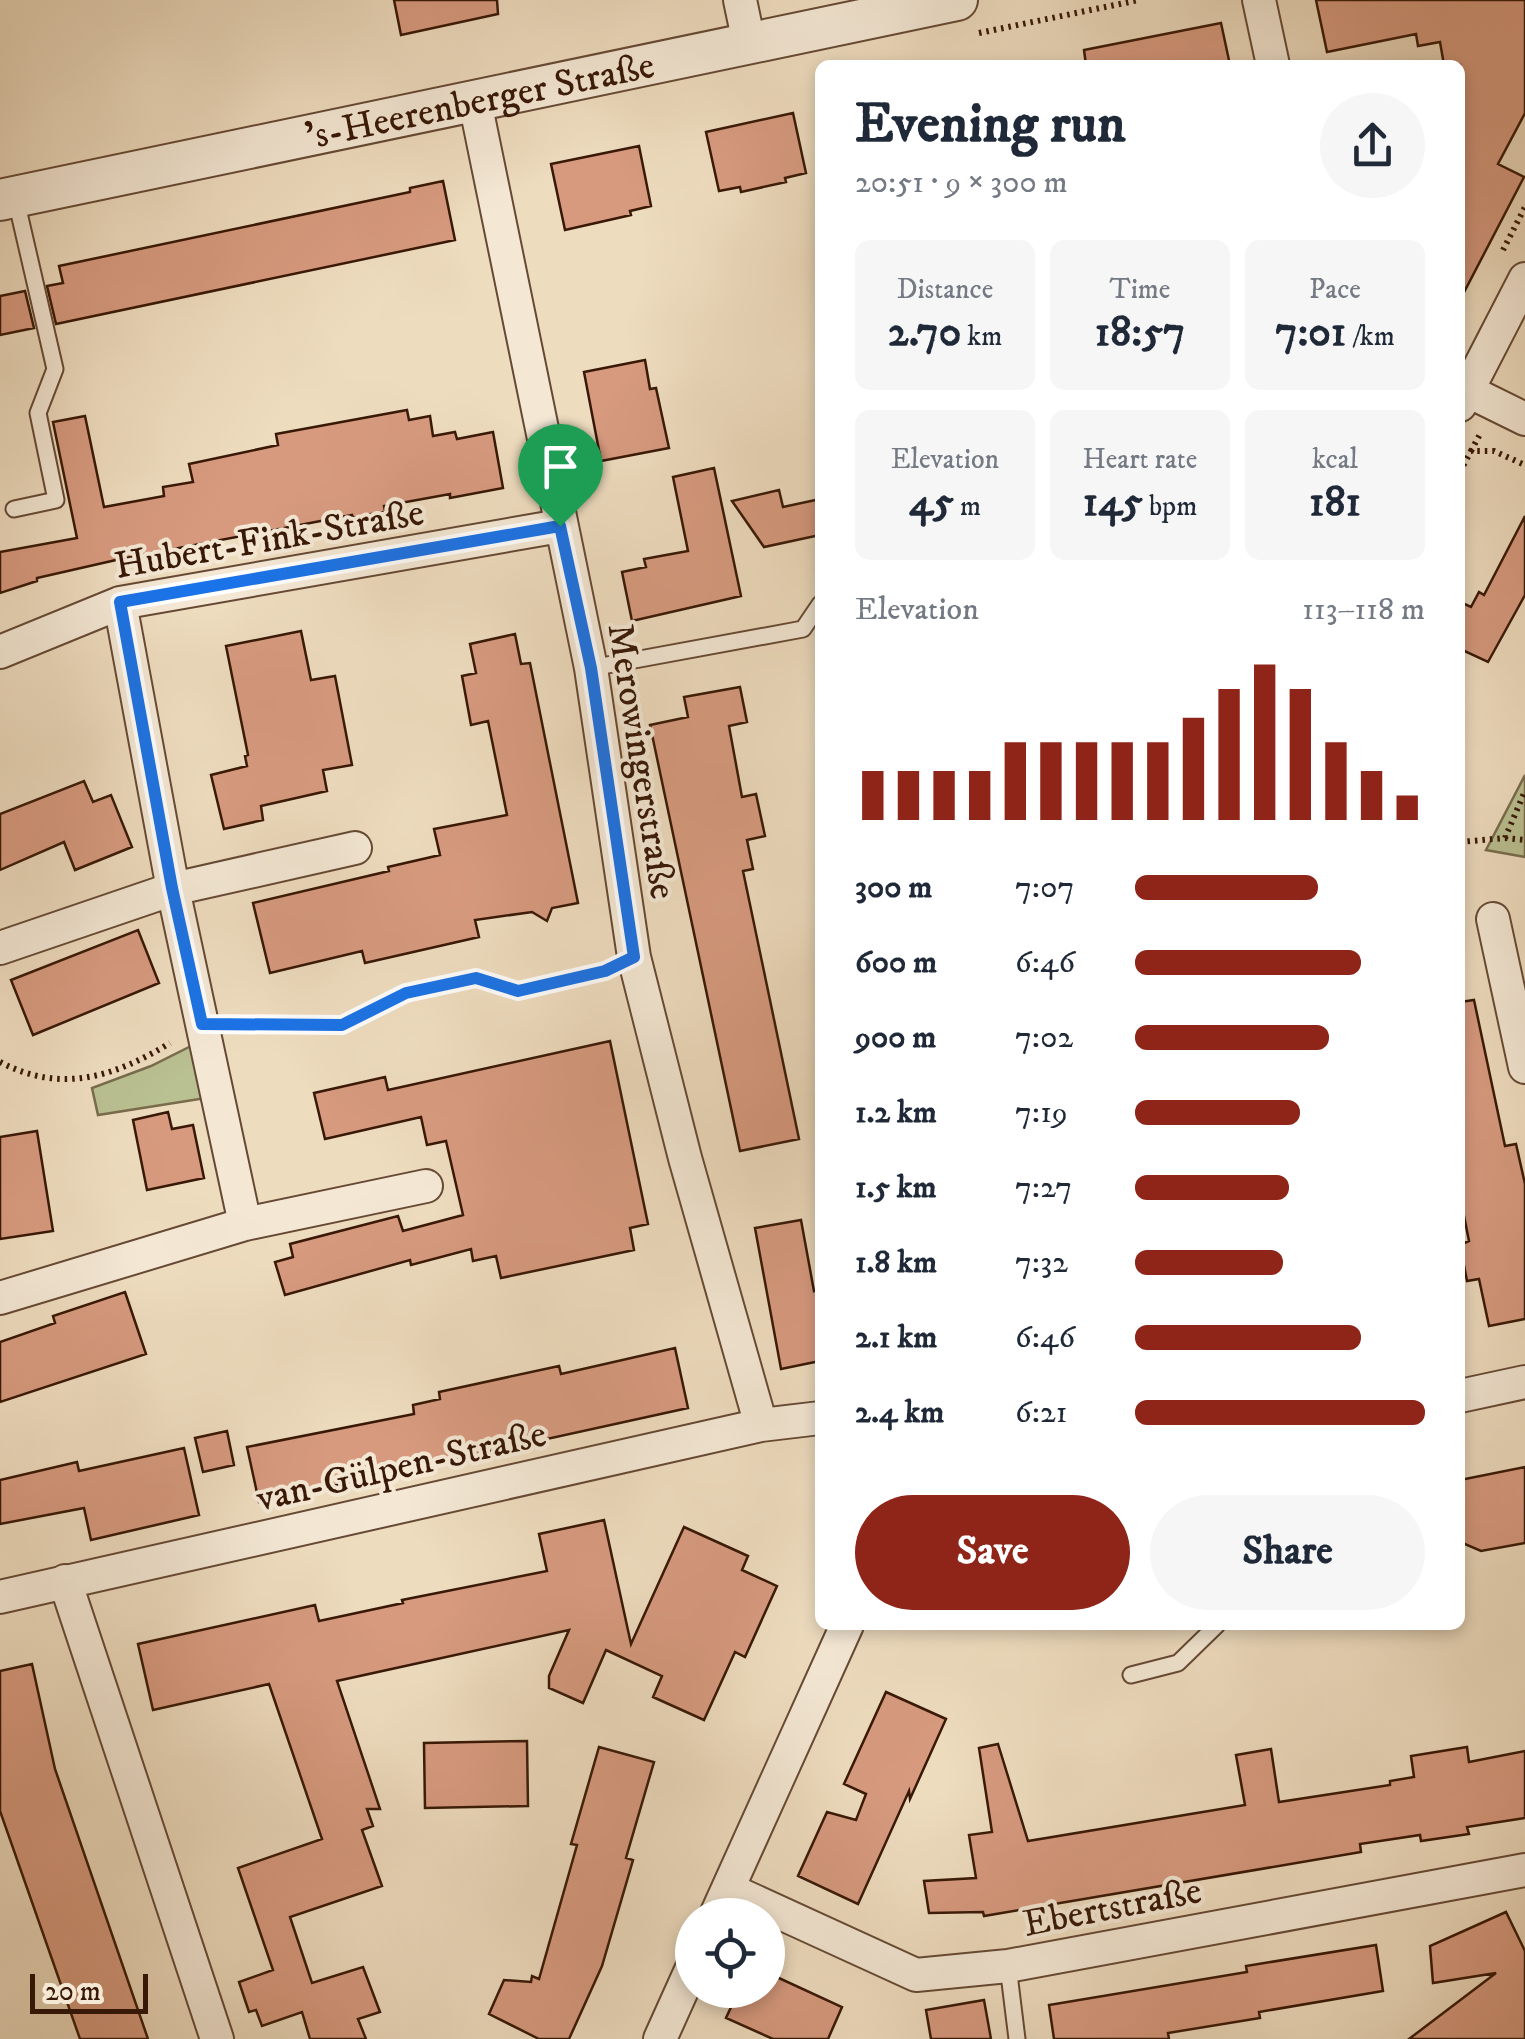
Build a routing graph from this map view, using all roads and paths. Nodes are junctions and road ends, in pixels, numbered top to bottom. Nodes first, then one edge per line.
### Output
1 (740, 0) edge
2 (1259, 0) edge
3 (937, 2) edge
4 (749, 43) junction
5 (1272, 60) edge
6 (475, 102) junction
7 (8, 198) edge
8 (1525, 280) edge
9 (1465, 389) edge
10 (1465, 395) edge
11 (1525, 419) edge
12 (1465, 463) edge
13 (1525, 464) edge
14 (14, 509) dead end
15 (560, 526) junction
16 (120, 602) junction
17 (815, 611) edge
18 (0, 652) edge
19 (591, 668) junction
20 (1525, 791) edge
21 (1505, 838) junction
22 (1525, 840) edge
23 (1465, 842) edge
24 (355, 848) dead end
25 (172, 888) junction
26 (1493, 919) dead end
27 (0, 948) edge
28 (634, 957) junction
29 (202, 1024) junction
30 (0, 1062) edge
31 (1525, 1067) edge
32 (426, 1186) dead end
33 (245, 1224) junction
34 (0, 1298) edge
35 (1525, 1382) edge
36 (1465, 1395) edge
37 (815, 1419) edge
38 (761, 1426) junction
39 (65, 1581) junction
40 (0, 1597) edge
41 (845, 1630) edge
42 (1212, 1630) edge
43 (1130, 1674) dead end
44 (1525, 1870) edge
45 (724, 1898) edge
46 (785, 1926) edge
47 (1008, 1966) junction
48 (675, 2006) edge
49 (217, 2039) edge
50 (660, 2039) edge
51 (1018, 2039) edge

1 - 4 street
2 - 5 street
3 - 4 street, 's-Heerenberger Straße
4 - 6 street, 's-Heerenberger Straße
6 - 7 street, 's-Heerenberger Straße
6 - 15 street, Merowingerstraße
7 - 14 lane
8 - 9 street
10 - 11 street
12 - 13 path
15 - 16 street, Hubert-Fink-Straße
15 - 19 street, Merowingerstraße
16 - 18 street, Hubert-Fink-Straße
16 - 25 street
17 - 19 lane
19 - 28 street, Merowingerstraße
20 - 21 path
21 - 22 path
21 - 23 path
24 - 25 street
25 - 27 street
25 - 29 street
26 - 31 street
28 - 29 path
28 - 38 street, Merowingerstraße
29 - 30 path
29 - 33 street
32 - 33 street
33 - 34 street
35 - 36 street
37 - 38 street, van-Gülpen-Straße
38 - 39 street, van-Gülpen-Straße
39 - 40 street, van-Gülpen-Straße
39 - 49 street
41 - 45 street
42 - 43 lane
44 - 47 street, Ebertstraße
46 - 47 street, Ebertstraße
47 - 51 lane
48 - 50 street

